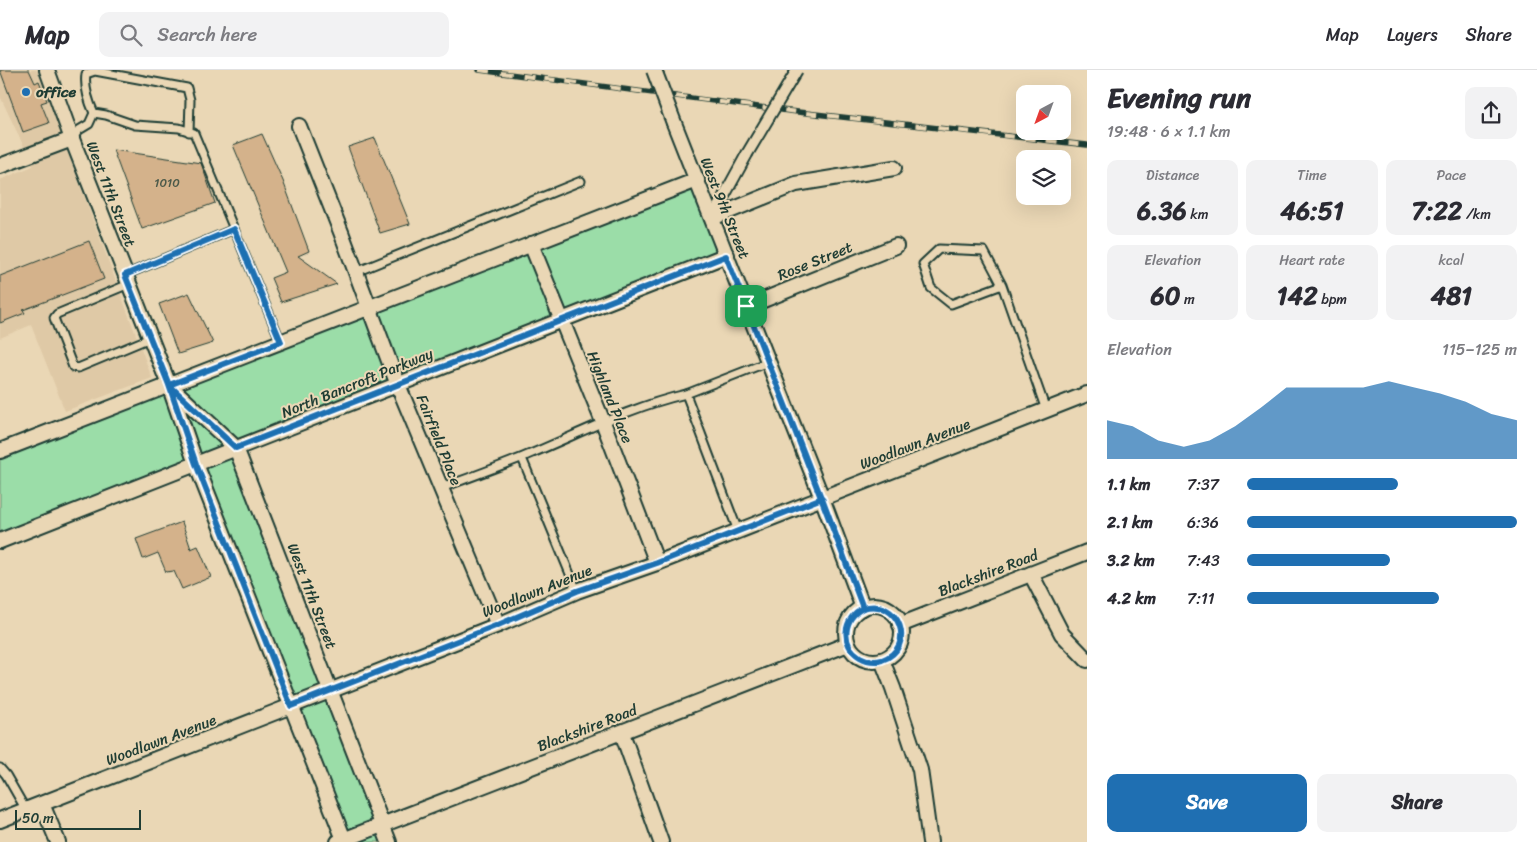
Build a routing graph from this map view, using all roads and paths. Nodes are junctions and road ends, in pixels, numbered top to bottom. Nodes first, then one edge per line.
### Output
1 (47, 70) edge
2 (654, 70) edge
3 (797, 70) edge
4 (94, 112) junction
5 (299, 126) dead end
6 (189, 132) junction
7 (72, 139) junction
8 (0, 166) edge
9 (894, 168) dead end
10 (696, 180) junction
11 (581, 181) dead end
12 (712, 218) junction
13 (234, 229) junction
14 (531, 244) junction
15 (896, 246) dead end
16 (726, 256) junction
17 (356, 272) junction
18 (127, 280) junction
19 (1002, 285) junction
20 (746, 306) junction
21 (370, 307) junction
22 (562, 320) junction
23 (150, 338) junction
24 (281, 342) junction
25 (768, 362) junction
26 (398, 384) junction
27 (169, 385) junction
28 (686, 394) junction
29 (1087, 394) edge
30 (1046, 410) junction
31 (603, 422) junction
32 (236, 448) junction
33 (0, 451) edge
34 (522, 458) junction
35 (196, 464) junction
36 (441, 488) junction
37 (822, 498) junction
38 (738, 531) junction
39 (0, 541) edge
40 (1087, 552) edge
41 (657, 563) junction
42 (1031, 574) junction
43 (577, 591) junction
44 (863, 608) junction
45 (498, 625) junction
46 (900, 625) junction
47 (848, 644) junction
48 (882, 660) junction
49 (1087, 660) edge
50 (331, 690) junction
51 (291, 706) junction
52 (622, 732) junction
53 (0, 768) edge
54 (42, 804) junction
55 (26, 810) junction
56 (0, 820) edge
57 (382, 824) junction
58 (342, 841) edge
59 (58, 842) edge
60 (389, 842) edge
61 (661, 842) edge
62 (930, 842) edge

1 - 7 street, West 11th Street
2 - 10 street, West 9th Street, bridge
3 - 12 street, bridge
4 - 6 lane
4 - 6 lane
4 - 7 lane
5 - 17 street, Fairfield Place
6 - 13 lane
7 - 8 street
7 - 18 street, West 11th Street
9 - 12 street
10 - 12 street, West 9th Street
10 - 14 street
11 - 17 lane
12 - 16 street, West 9th Street
13 - 18 lane
13 - 24 lane
14 - 21 street
14 - 22 street, Highland Place
15 - 20 street, Rose Street
16 - 20 street, West 9th Street
16 - 22 street, North Bancroft Parkway
17 - 21 street, Fairfield Place
18 - 23 street, West 11th Street
18 - 23 lane
19 - 19 lane
19 - 30 lane
20 - 25 street, West 9th Street
21 - 24 street
21 - 26 street, Fairfield Place
22 - 26 street, North Bancroft Parkway
22 - 31 street, Highland Place
23 - 27 street, West 11th Street
24 - 27 street
25 - 28 lane
25 - 37 street, West 9th Street
26 - 32 street, North Bancroft Parkway
26 - 36 street, Fairfield Place
27 - 32 street, West 11th Street
27 - 33 street
27 - 35 street, West 11th Street
28 - 31 lane
28 - 38 lane
29 - 30 street, Woodlawn Avenue
30 - 37 street, Woodlawn Avenue
31 - 34 lane
31 - 41 street, Highland Place
32 - 35 street, North Bancroft Parkway
32 - 50 street, West 11th Street
34 - 36 lane
34 - 43 lane
35 - 39 street, North Bancroft Parkway
35 - 51 street, West 11th Street
36 - 45 street, Fairfield Place
37 - 38 street, Woodlawn Avenue
37 - 44 street, West 9th Street
38 - 41 street, Woodlawn Avenue
40 - 42 street, Blackshire Road
41 - 43 street, Woodlawn Avenue
42 - 46 street, Blackshire Road
42 - 49 street
43 - 45 street, Woodlawn Avenue
44 - 46 street
44 - 47 street
45 - 50 street, Woodlawn Avenue
46 - 48 street
47 - 48 street
47 - 52 street, Blackshire Road
48 - 62 street
50 - 51 street, Woodlawn Avenue
50 - 57 street, West 11th Street
51 - 54 street, Woodlawn Avenue
51 - 58 street, West 11th Street
52 - 57 street, Blackshire Road
52 - 61 street
53 - 55 lane
54 - 55 street, Woodlawn Avenue
54 - 59 street
55 - 56 street, Woodlawn Avenue
57 - 58 street, Blackshire Road
57 - 60 street, West 11th Street

